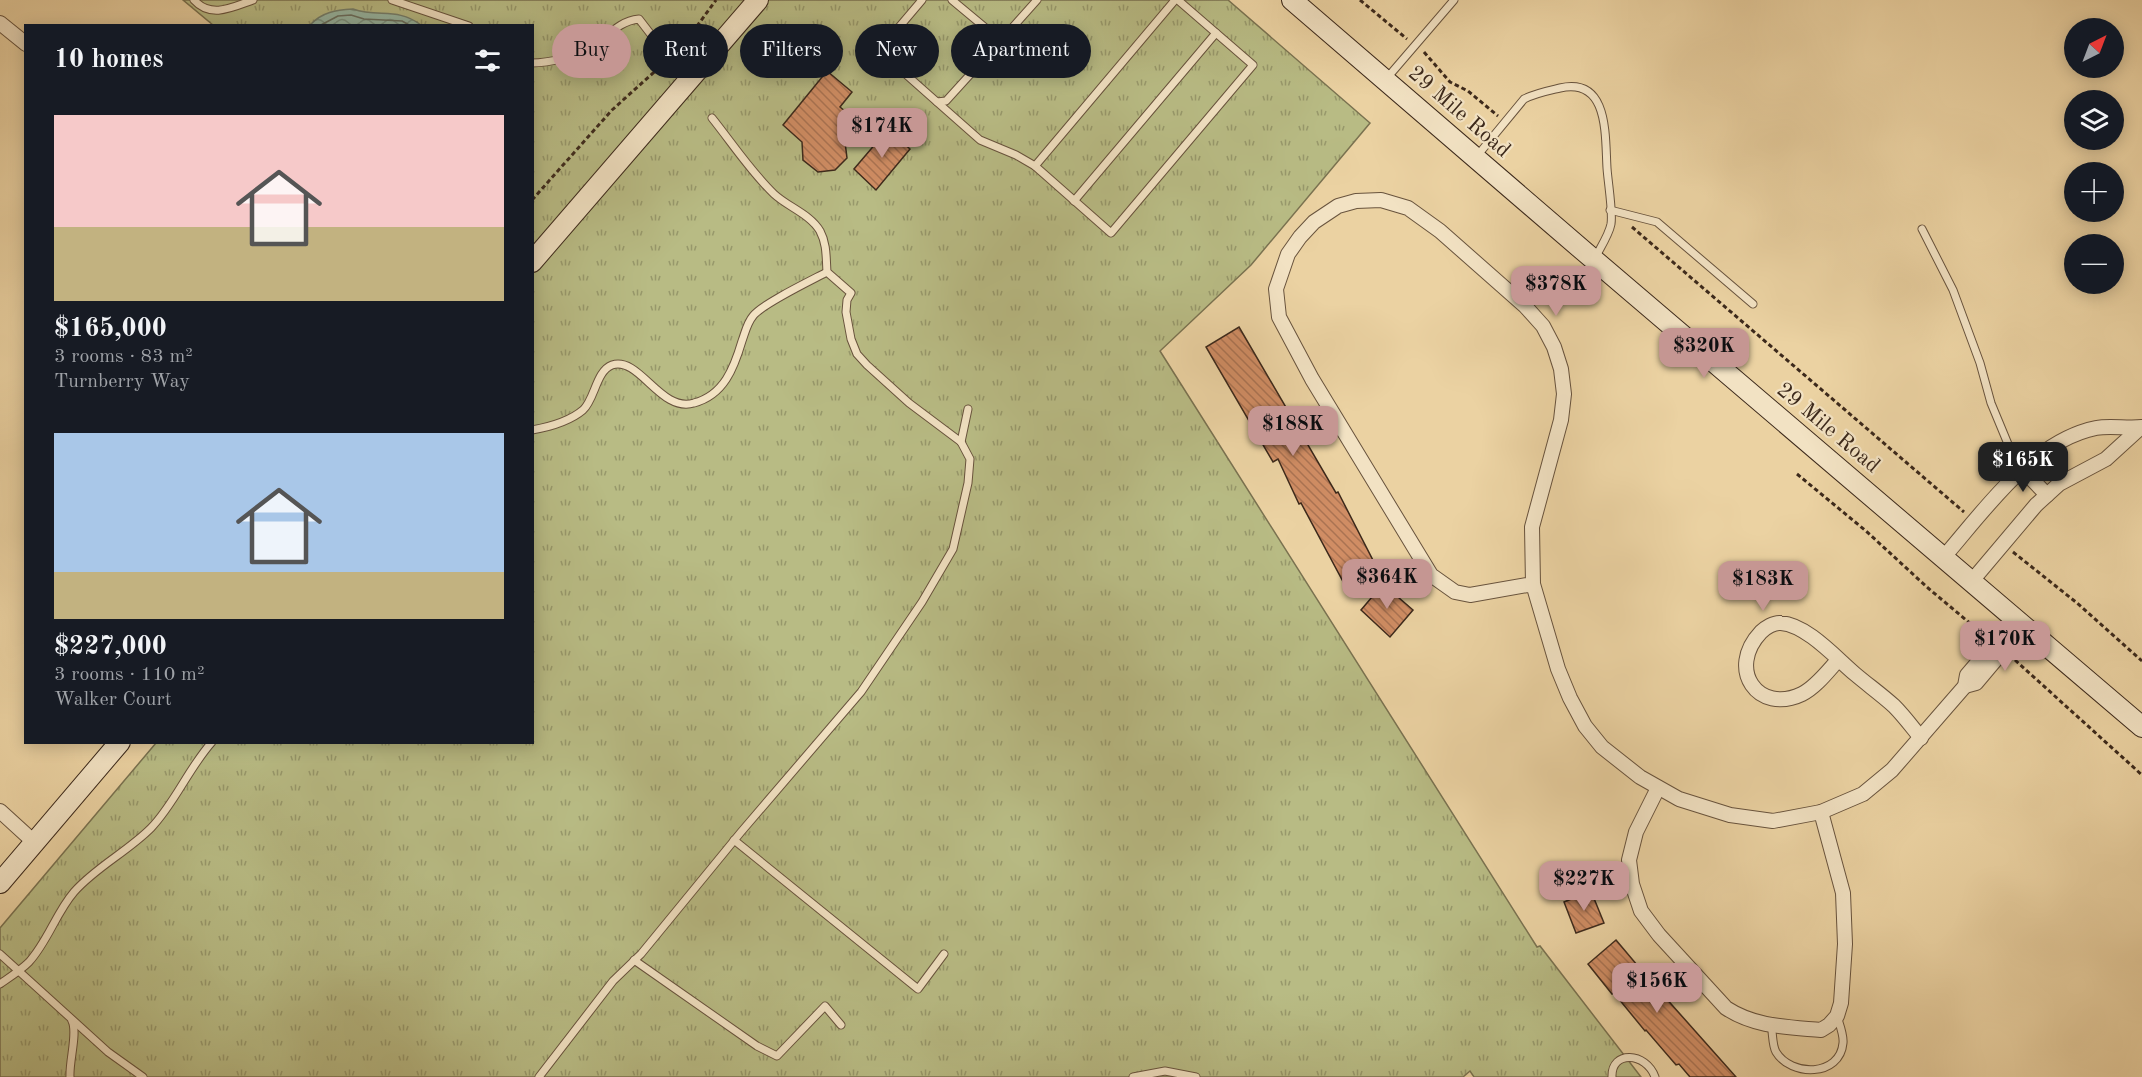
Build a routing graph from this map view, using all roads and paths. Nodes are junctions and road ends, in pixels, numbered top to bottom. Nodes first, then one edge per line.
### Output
1 (194, 0) edge
2 (253, 0) edge
3 (392, 0) edge
4 (717, 0) edge
5 (758, 0) edge
6 (922, 0) edge
7 (952, 0) edge
8 (1036, 0) edge
9 (1177, 0) edge
10 (1292, 0) edge
11 (1360, 0) edge
12 (1454, 0) edge
13 (0, 23) edge
14 (463, 24) edge
15 (643, 24) edge
16 (981, 24) edge
17 (1015, 24) edge
18 (1216, 33) junction
19 (24, 42) edge
20 (1416, 46) junction
21 (534, 63) edge
22 (967, 78) edge
23 (1385, 80) junction
24 (937, 102) junction
25 (712, 118) dead end
26 (1505, 122) junction
27 (1476, 158) junction
28 (1035, 166) junction
29 (534, 198) edge
30 (1074, 201) junction
31 (1610, 210) junction
32 (1628, 214) junction
33 (1922, 229) dead end
34 (534, 260) edge
35 (1594, 260) junction
36 (827, 272) junction
37 (1753, 304) dead end
38 (968, 409) dead end
39 (2141, 427) edge
40 (534, 429) edge
41 (961, 442) junction
42 (2022, 469) junction
43 (1797, 474) dead end
44 (2047, 495) junction
45 (1975, 522) junction
46 (2003, 544) junction
47 (1943, 558) junction
48 (1971, 582) junction
49 (1533, 584) junction
50 (2019, 622) junction
51 (1999, 647) junction
52 (1839, 660) junction
53 (2142, 661) edge
54 (2142, 727) edge
55 (1921, 738) junction
56 (118, 744) edge
57 (210, 744) edge
58 (2142, 775) edge
59 (1658, 788) junction
60 (0, 811) edge
61 (1821, 812) junction
62 (734, 840) junction
63 (34, 842) junction
64 (0, 883) edge
65 (0, 954) edge
66 (945, 954) dead end
67 (634, 960) junction
68 (19, 970) junction
69 (0, 984) edge
70 (1837, 1016) junction
71 (71, 1019) junction
72 (841, 1025) dead end
73 (1772, 1025) junction
74 (70, 1077) edge
75 (143, 1077) edge
76 (539, 1077) edge
77 (1133, 1077) edge
78 (1196, 1077) edge
79 (1612, 1077) edge
80 (1655, 1077) edge

1 - 2 lane
3 - 14 lane
4 - 29 path
5 - 34 street
6 - 24 lane
7 - 16 lane
8 - 17 lane
9 - 18 lane
9 - 28 lane
10 - 23 street, 29 Mile Road
11 - 20 path
12 - 20 lane
13 - 19 street
15 - 21 lane
18 - 30 lane
18 - 30 lane
20 - 23 lane
20 - 26 path
22 - 24 lane
23 - 27 street, 29 Mile Road
24 - 28 lane
25 - 36 lane
26 - 27 lane
26 - 31 lane
27 - 35 street, 29 Mile Road
28 - 30 lane
31 - 32 lane
31 - 35 lane
32 - 37 lane
32 - 45 path
33 - 42 lane
35 - 47 street, 29 Mile Road
36 - 40 lane
36 - 41 lane
38 - 41 lane
39 - 42 street
39 - 44 street
41 - 62 lane
42 - 44 street
42 - 45 street
43 - 51 path
44 - 46 street
45 - 47 street
46 - 48 street
46 - 53 path
47 - 48 street, 29 Mile Road
48 - 50 street, 29 Mile Road
49 - 49 street
49 - 59 street
50 - 51 street
50 - 54 street, 29 Mile Road
51 - 55 street
51 - 58 path
52 - 52 street
52 - 55 street
55 - 61 street
56 - 63 street
57 - 68 lane
59 - 61 street
59 - 73 street
60 - 63 street
61 - 70 street
62 - 66 lane
62 - 67 lane
63 - 64 street
65 - 68 lane
67 - 72 lane
67 - 76 lane
68 - 69 lane
68 - 71 lane
70 - 73 street
70 - 73 lane
71 - 74 lane
71 - 75 lane
77 - 78 lane
79 - 80 lane

